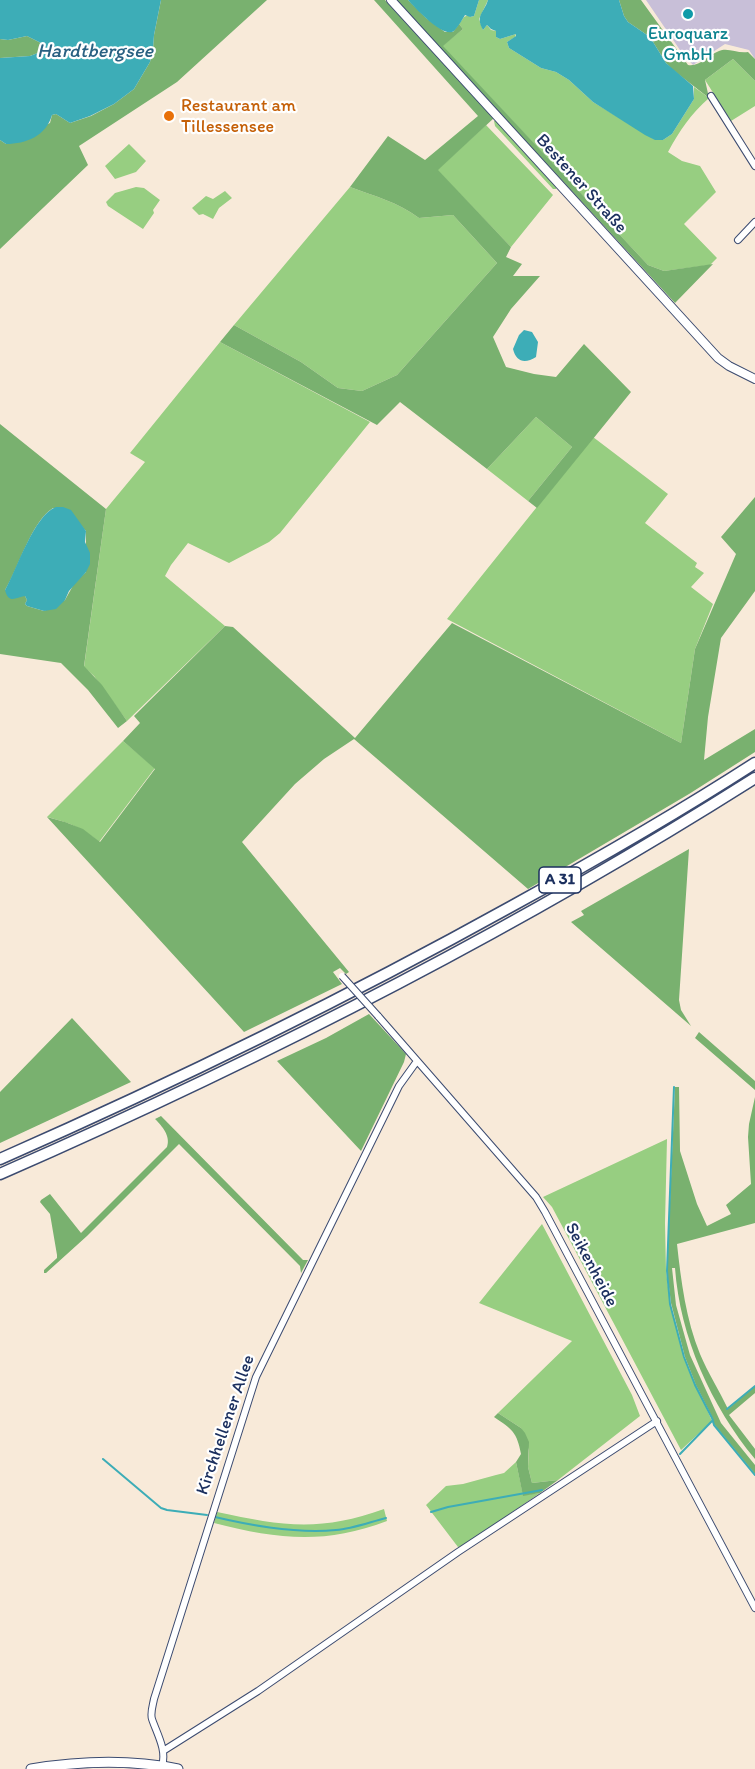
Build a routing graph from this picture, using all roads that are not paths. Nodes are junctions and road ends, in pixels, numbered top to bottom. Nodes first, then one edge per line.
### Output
1 (391, 0) edge
2 (711, 96) dead end
3 (755, 166) edge
4 (755, 222) edge
5 (738, 240) dead end
6 (755, 379) edge
7 (755, 764) edge
8 (755, 778) edge
9 (342, 976) dead end
10 (417, 1061) junction
11 (0, 1159) edge
12 (0, 1174) edge
13 (657, 1421) junction
14 (755, 1608) edge
15 (163, 1751) junction
16 (162, 1766) junction
17 (32, 1769) edge
18 (178, 1769) edge

1 - 6 street, Bestener Straße
2 - 3 street
4 - 5 street
7 - 11 highway, A 31
8 - 12 highway, A 31
9 - 10 street, Seikenheide, bridge
10 - 13 street, Seikenheide
10 - 15 street, Kirchhellener Allee
13 - 14 street, Seikenheide
13 - 15 street
15 - 16 street, Kirchhellener Allee
16 - 17 main road
16 - 18 main road

